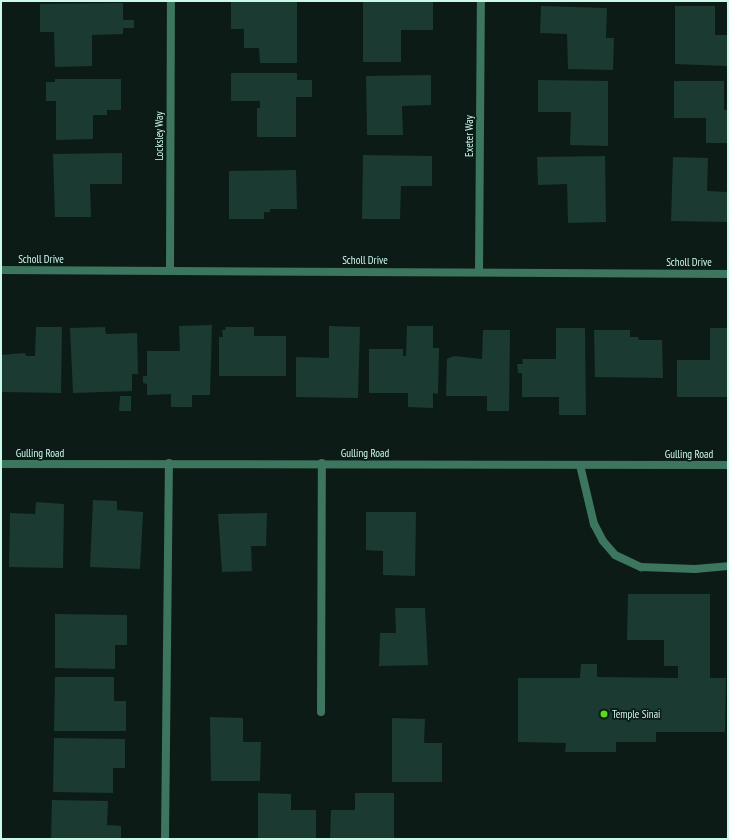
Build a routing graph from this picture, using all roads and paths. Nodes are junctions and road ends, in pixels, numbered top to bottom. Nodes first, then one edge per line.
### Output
1 (171, 1) edge
2 (481, 1) edge
3 (1, 270) edge
4 (170, 270) junction
5 (480, 272) junction
6 (728, 274) edge
7 (169, 463) junction
8 (322, 463) junction
9 (1, 464) edge
10 (580, 465) junction
11 (728, 465) edge
12 (728, 566) edge
13 (321, 712) dead end
14 (165, 839) edge

1 - 4 street, Locksley Way
2 - 5 street, Exeter Way
3 - 4 street, Scholl Drive
4 - 5 street, Scholl Drive
5 - 6 street, Scholl Drive
7 - 8 street, Gulling Road
7 - 9 street, Gulling Road
7 - 14 street
8 - 10 street, Gulling Road
8 - 13 street
10 - 11 street, Gulling Road
10 - 12 street

